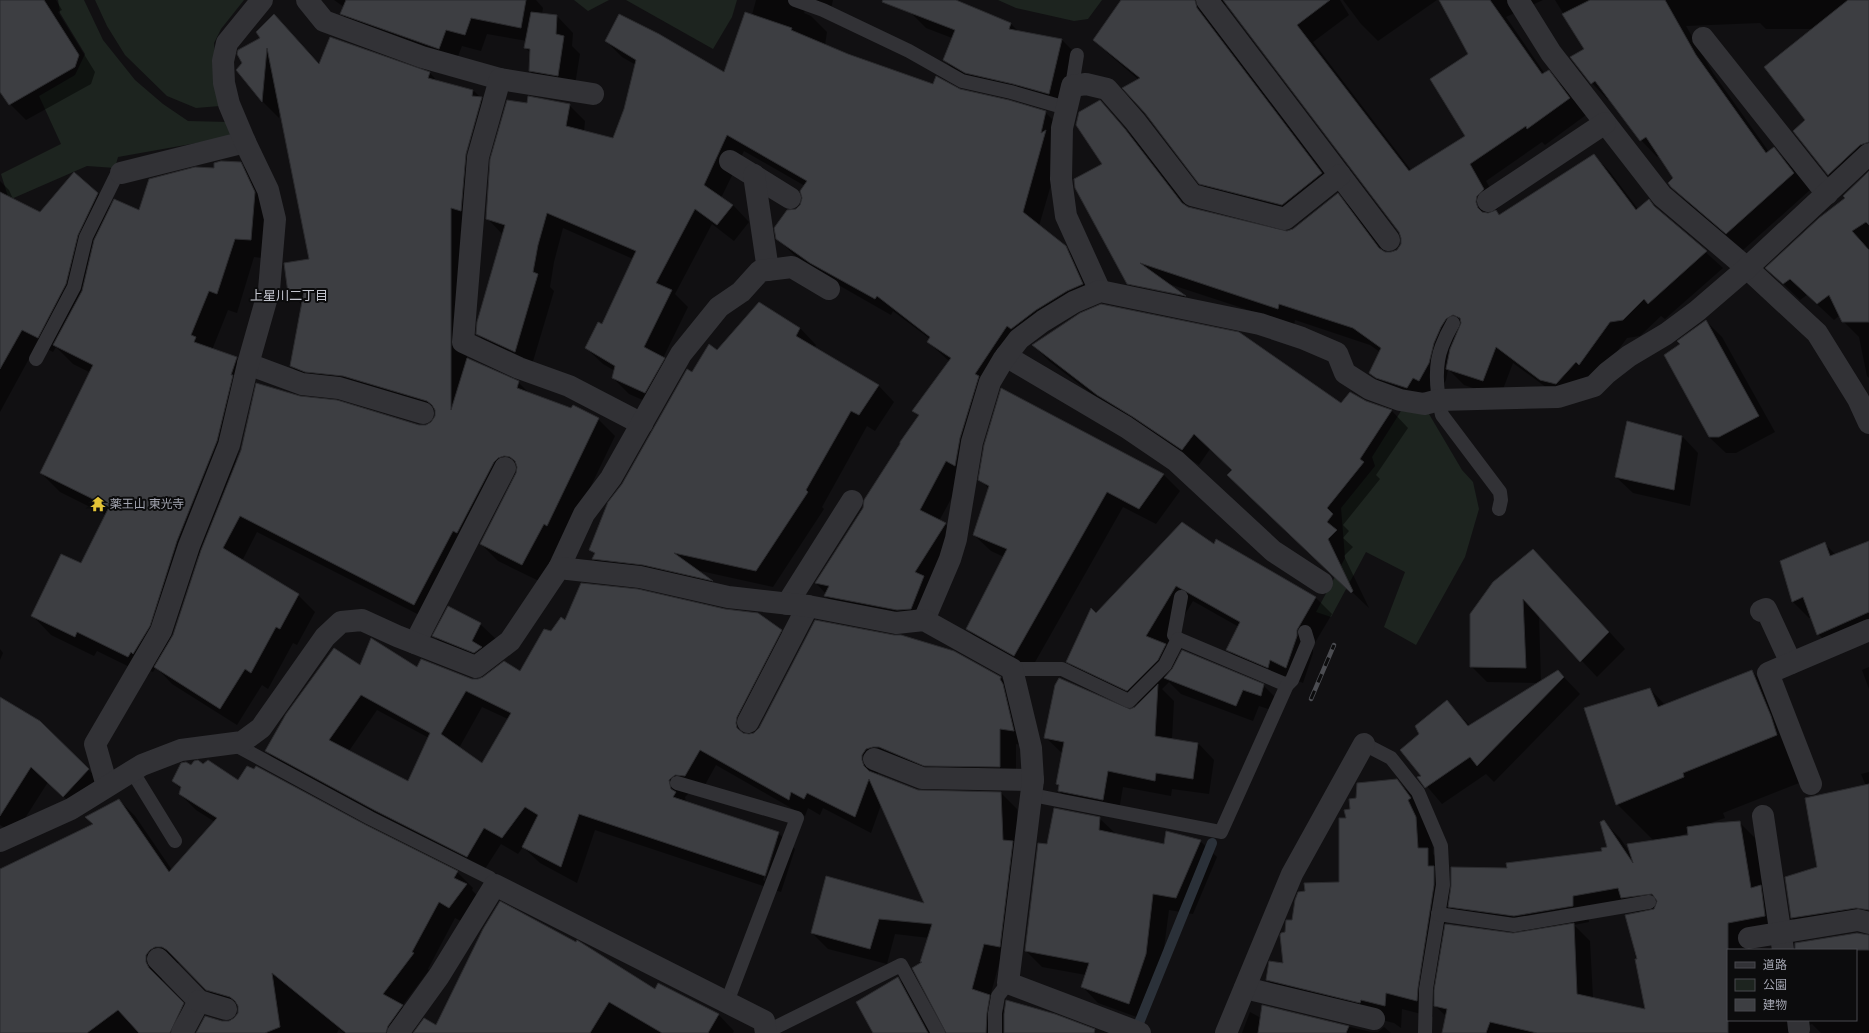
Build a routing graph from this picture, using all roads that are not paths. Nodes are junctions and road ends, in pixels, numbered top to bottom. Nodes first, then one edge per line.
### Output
1 (262, 0) edge
2 (307, 0) edge
3 (796, 0) edge
4 (1207, 0) edge
5 (1518, 0) edge
6 (1703, 38) dead end
7 (1077, 55) dead end
8 (500, 79) junction
9 (1072, 86) junction
10 (593, 94) dead end
11 (1066, 108) junction
12 (1606, 123) junction
13 (245, 142) junction
14 (1869, 154) edge
15 (730, 161) dead end
16 (121, 173) joint
17 (754, 175) junction
18 (1340, 175) junction
19 (1827, 194) junction
20 (790, 198) dead end
21 (1488, 201) dead end
22 (1389, 240) dead end
23 (1747, 268) junction
24 (768, 270) junction
25 (829, 289) dead end
26 (1100, 291) junction
27 (1453, 323) dead end
28 (1006, 356) junction
29 (36, 359) dead end
30 (248, 364) junction
31 (1439, 400) junction
32 (423, 413) dead end
33 (1869, 423) edge
34 (642, 424) junction
35 (505, 468) dead end
36 (852, 501) dead end
37 (1499, 509) dead end
38 (559, 568) junction
39 (1322, 583) dead end
40 (1181, 597) dead end
41 (787, 604) junction
42 (808, 606) junction
43 (1761, 611) dead end
44 (924, 620) junction
45 (1869, 630) edge
46 (1305, 632) dead end
47 (1178, 639) junction
48 (415, 643) junction
49 (1791, 663) junction
50 (1012, 669) junction
51 (1286, 685) junction
52 (748, 722) dead end
53 (232, 743) junction
54 (1364, 744) joint
55 (874, 759) dead end
56 (132, 771) junction
57 (677, 783) dead end
58 (1811, 784) dead end
59 (107, 786) junction
60 (1032, 788) junction
61 (1763, 816) dead end
62 (0, 841) edge
63 (175, 841) dead end
64 (495, 885) junction
65 (1649, 902) dead end
66 (1438, 914) junction
67 (1869, 923) edge
68 (1749, 938) dead end
69 (1782, 941) edge
70 (158, 959) dead end
71 (1008, 983) junction
72 (1245, 988) junction
73 (199, 1001) junction
74 (727, 1002) junction
75 (226, 1009) dead end
76 (1374, 1018) dead end
77 (182, 1033) edge
78 (398, 1033) edge
79 (766, 1033) edge
80 (938, 1033) edge
81 (995, 1033) edge
82 (1140, 1033) edge
83 (1226, 1033) edge
84 (1425, 1033) edge

1 - 13 street
2 - 8 street
3 - 11 lane
4 - 18 street
5 - 12 street
6 - 19 street
7 - 9 lane
8 - 10 street
8 - 34 street
9 - 11 street
9 - 18 street
11 - 26 street
12 - 21 street
12 - 23 street
13 - 16 street
13 - 30 street
14 - 19 street
15 - 17 street
16 - 29 lane
17 - 20 street
17 - 24 street
18 - 22 street
19 - 23 street
23 - 31 street
23 - 33 street
24 - 25 street
24 - 34 street
26 - 28 street
26 - 31 street
27 - 31 lane
28 - 39 street
28 - 44 street
30 - 32 street
30 - 59 street
31 - 37 lane
34 - 38 street
35 - 48 street
36 - 41 street
38 - 41 street
38 - 48 street
40 - 47 lane
41 - 42 street
42 - 44 street
42 - 52 street
43 - 49 street
44 - 50 street
45 - 49 street
46 - 51 lane
47 - 50 lane
47 - 51 lane
48 - 53 street
49 - 58 street
50 - 60 street
51 - 60 lane
53 - 56 street
53 - 64 lane
54 - 66 lane
54 - 72 street
55 - 60 street
56 - 59 street
56 - 63 lane
57 - 74 lane
59 - 62 street
60 - 71 street
61 - 69 street
64 - 74 street
64 - 78 street
65 - 66 lane
66 - 84 lane
67 - 69 street
68 - 69 street
70 - 73 street
71 - 81 lane
71 - 82 street
72 - 76 street
72 - 83 street
73 - 75 street
73 - 77 street
74 - 79 street
79 - 80 lane

